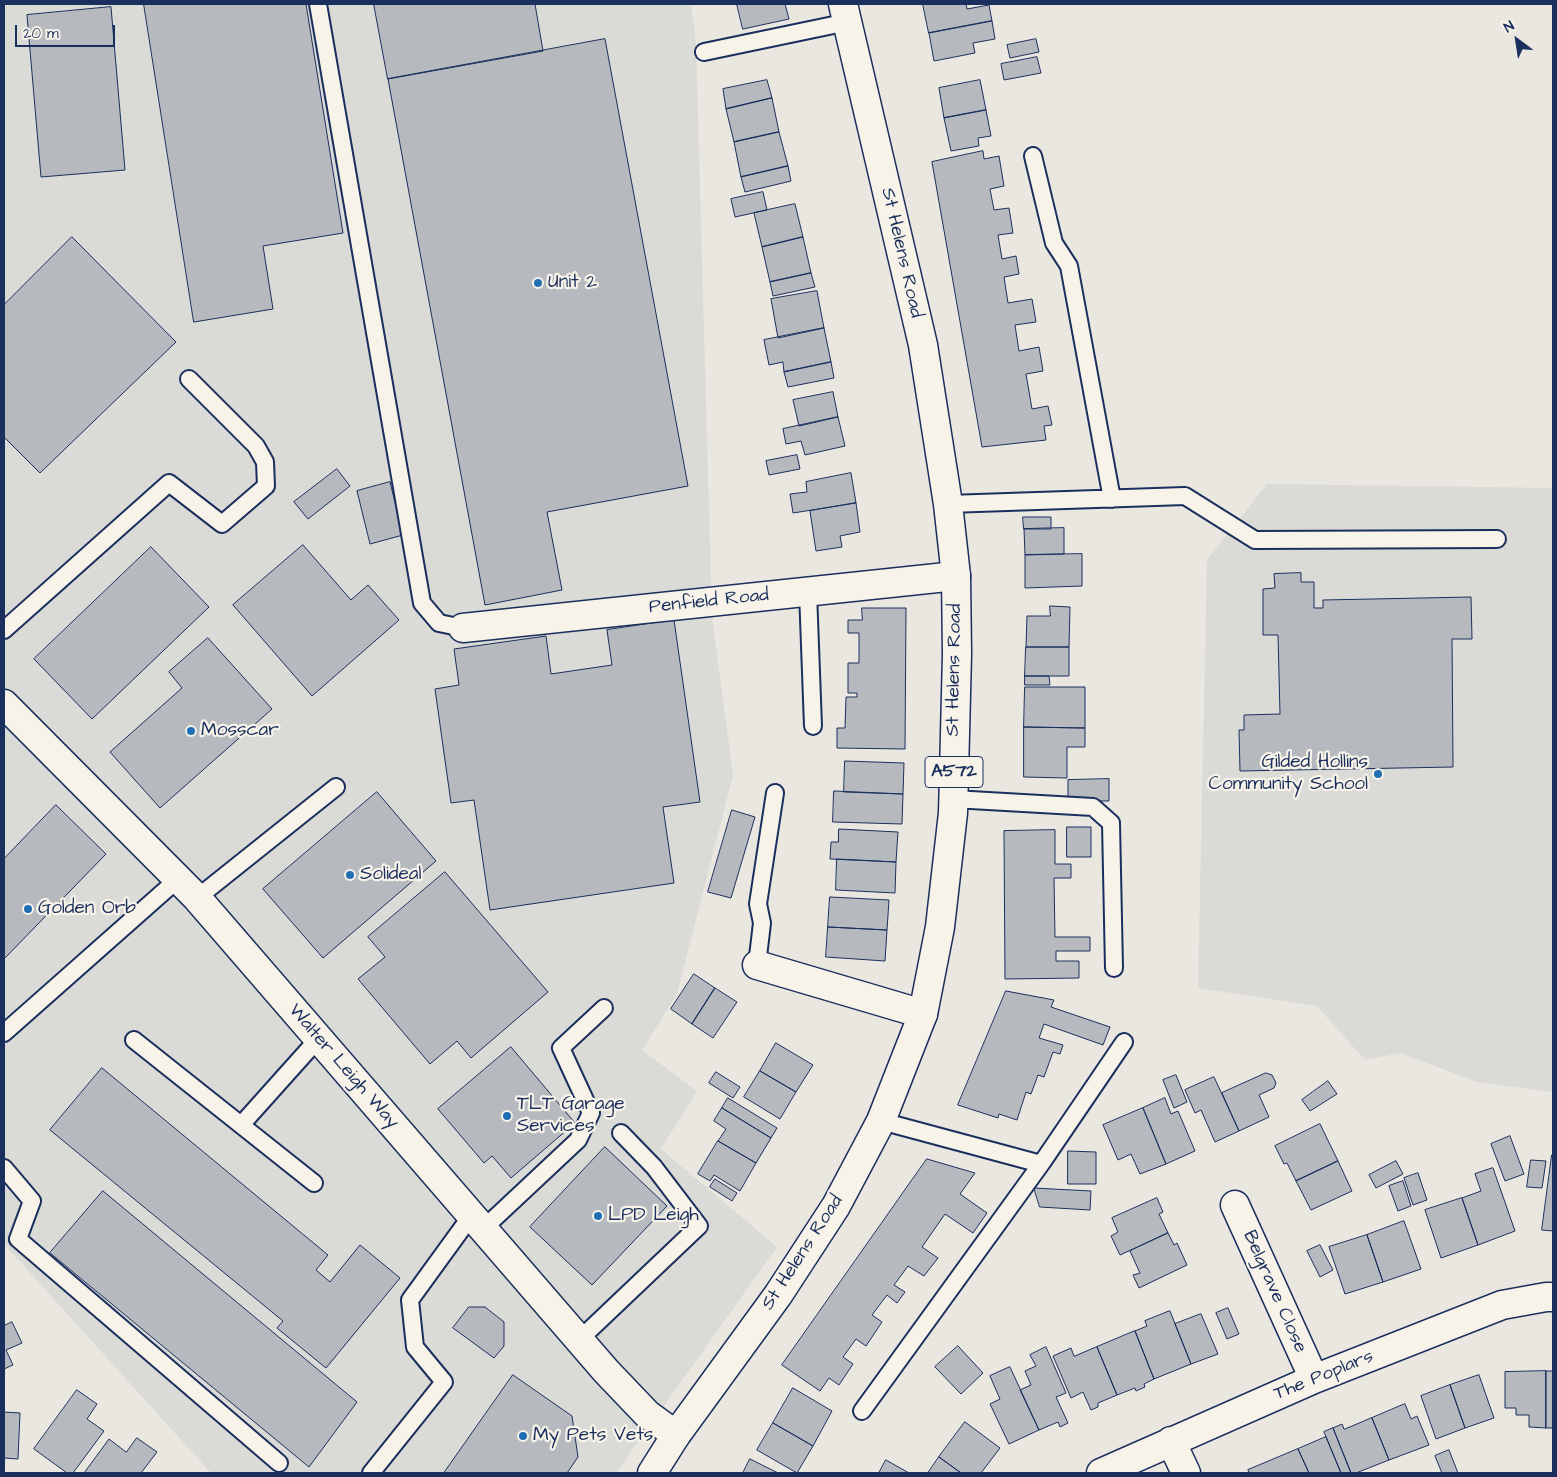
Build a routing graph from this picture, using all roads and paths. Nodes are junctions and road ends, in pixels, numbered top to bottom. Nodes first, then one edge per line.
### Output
1 (318, 4) edge
2 (845, 13) edge
3 (704, 52) dead end
4 (1033, 156) dead end
5 (189, 379) dead end
6 (1112, 499) junction
7 (948, 504) junction
8 (1497, 539) dead end
9 (956, 576) junction
10 (808, 592) junction
11 (463, 628) joint
12 (4, 630) edge
13 (4, 704) edge
14 (813, 726) dead end
15 (336, 787) dead end
16 (775, 793) dead end
17 (953, 799) junction
18 (178, 879) junction
19 (197, 898) junction
20 (757, 964) joint
21 (1114, 968) dead end
22 (604, 1008) dead end
23 (923, 1014) junction
24 (4, 1033) edge
25 (318, 1039) junction
26 (134, 1040) dead end
27 (1124, 1042) dead end
28 (880, 1121) junction
29 (241, 1125) junction
30 (621, 1133) dead end
31 (1041, 1164) junction
32 (4, 1168) edge
33 (314, 1183) dead end
34 (1235, 1205) dead end
35 (477, 1222) junction
36 (1553, 1297) edge
37 (579, 1340) junction
38 (1314, 1378) junction
39 (862, 1411) dead end
40 (676, 1435) junction
41 (1171, 1441) junction
42 (279, 1463) dead end
43 (370, 1473) edge
44 (652, 1473) edge
45 (1101, 1473) edge
46 (1186, 1473) edge

1 - 11 lane
2 - 3 lane
2 - 7 street, St Helens Road / A572
4 - 6 lane
5 - 12 lane
6 - 7 lane
6 - 8 lane
7 - 9 street, St Helens Road / A572
9 - 10 street, Penfield Road
9 - 17 street, St Helens Road / A572
10 - 11 street, Penfield Road
10 - 14 lane
13 - 18 street, Walter Leigh Way
15 - 19 lane
16 - 20 lane
17 - 21 lane
17 - 23 street, St Helens Road / A572
18 - 19 street, Walter Leigh Way
18 - 24 lane
19 - 25 street, Walter Leigh Way
20 - 23 street
22 - 35 lane
23 - 28 street, St Helens Road / A572
25 - 29 lane
25 - 35 street, Walter Leigh Way
26 - 29 lane
27 - 31 lane
28 - 31 lane
28 - 40 street, St Helens Road / A572
29 - 33 lane
30 - 37 lane
31 - 39 lane
32 - 42 lane
34 - 38 street, Belgrave Close
35 - 37 street, Walter Leigh Way
35 - 43 lane
36 - 38 street, The Poplars
37 - 40 street, Walter Leigh Way
38 - 41 street, The Poplars
40 - 44 street, St Helens Road / A572
41 - 45 street, The Poplars
41 - 46 street

